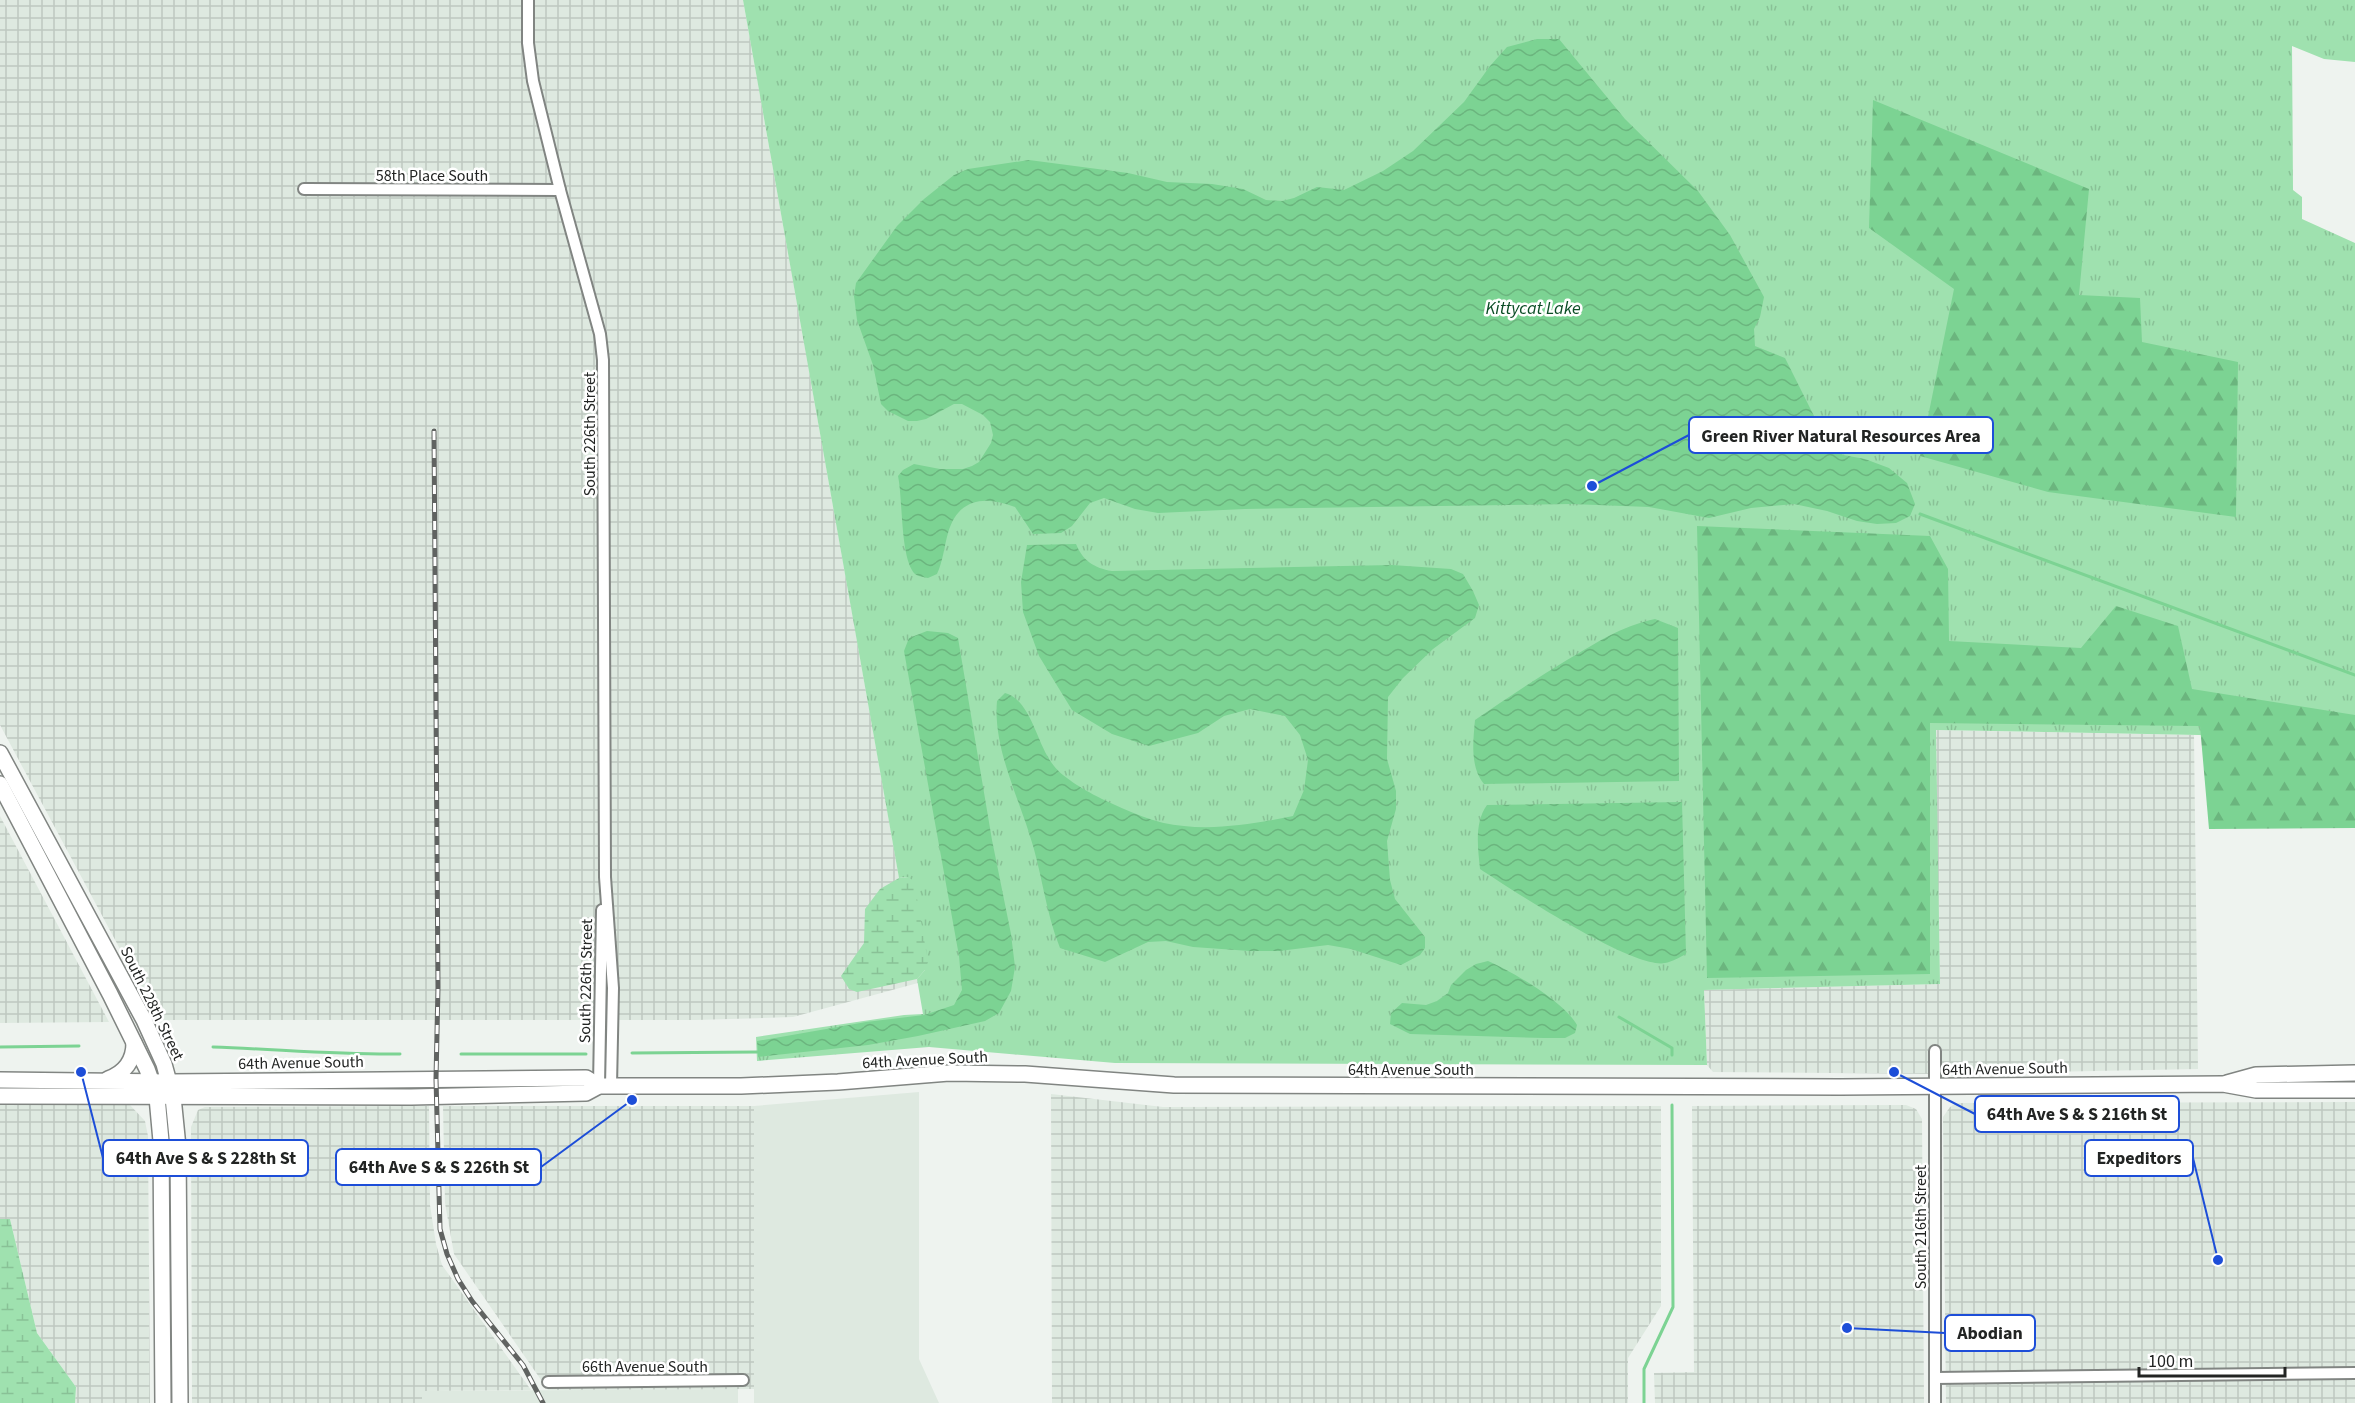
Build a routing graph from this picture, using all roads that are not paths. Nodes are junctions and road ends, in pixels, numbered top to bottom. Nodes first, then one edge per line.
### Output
1 (528, 0) edge
2 (304, 189) dead end
3 (560, 190) junction
4 (0, 753) edge
5 (0, 784) edge
6 (134, 1043) junction
7 (1935, 1051) dead end
8 (2355, 1073) edge
9 (0, 1080) edge
10 (106, 1080) junction
11 (152, 1081) junction
12 (2223, 1084) junction
13 (605, 1086) junction
14 (1935, 1087) junction
15 (171, 1089) junction
16 (2355, 1090) edge
17 (0, 1096) edge
18 (157, 1097) junction
19 (2355, 1373) edge
20 (1935, 1378) junction
21 (743, 1380) dead end
22 (548, 1382) dead end
23 (163, 1403) edge
24 (180, 1403) edge
25 (1935, 1403) edge

1 - 3 street, South 226th Street
2 - 3 street, 58th Place South
3 - 13 street, South 226th Street
4 - 15 street, South 228th Street
5 - 6 street, South 228th Street
6 - 10 street
6 - 11 street, South 228th Street
7 - 14 street, South 216th Street
8 - 12 street, 64th Avenue South
9 - 10 street, 64th Avenue South
10 - 11 street, 64th Avenue South
11 - 15 street, 64th Avenue South
11 - 18 street, South 228th Street
12 - 14 street, 64th Avenue South
12 - 16 street, 64th Avenue South
13 - 14 street, 64th Avenue South
13 - 15 street, 64th Avenue South
14 - 20 street, South 216th Street
15 - 18 street, 64th Avenue South
15 - 24 street, South 228th Street
17 - 18 street, 64th Avenue South
18 - 23 street, South 228th Street
19 - 20 street
20 - 25 street, South 216th Street
21 - 22 street, 66th Avenue South

